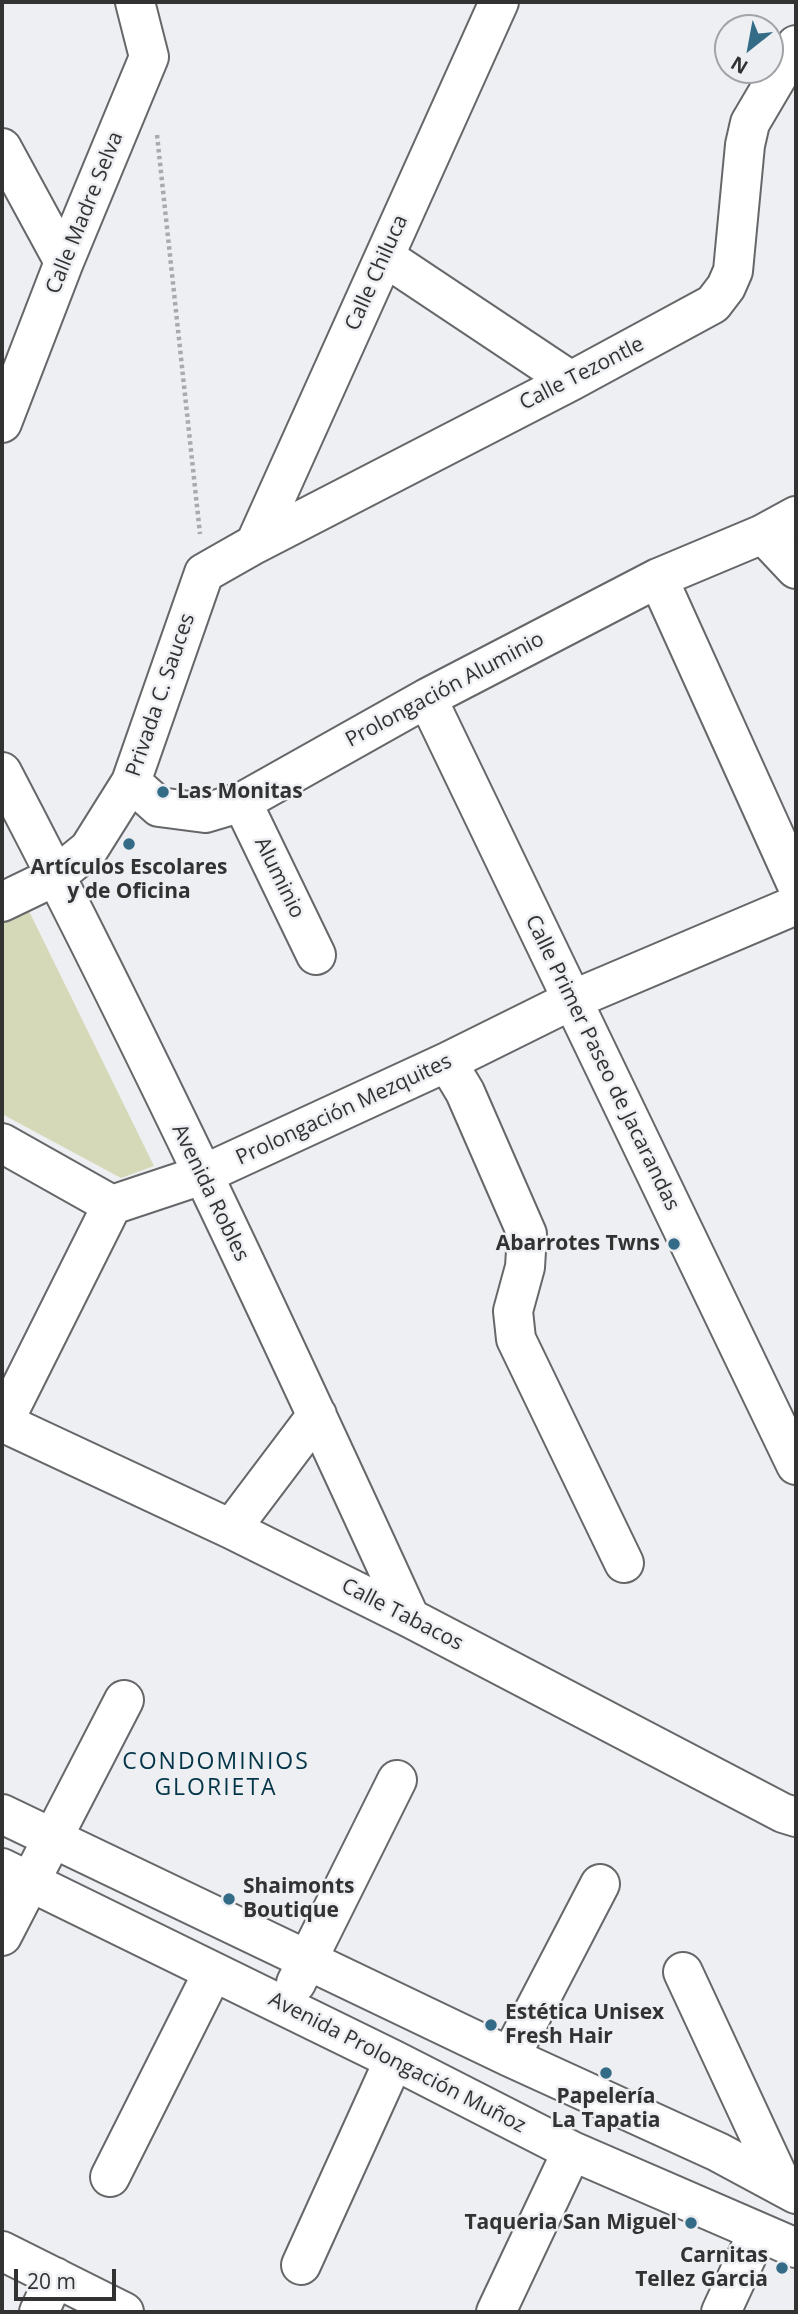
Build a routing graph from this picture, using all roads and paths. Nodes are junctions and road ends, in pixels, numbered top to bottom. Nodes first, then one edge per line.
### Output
1 (135, 2) edge
2 (499, 2) edge
3 (796, 45) edge
4 (156, 125) dead end
5 (2, 148) edge
6 (385, 257) junction
7 (64, 262) junction
8 (571, 381) junction
9 (2, 423) edge
10 (796, 516) edge
11 (763, 534) junction
12 (255, 544) junction
13 (796, 569) edge
14 (204, 573) junction
15 (658, 578) junction
16 (427, 698) junction
17 (2, 772) edge
18 (131, 782) junction
19 (242, 802) junction
20 (56, 876) junction
21 (796, 883) edge
22 (2, 902) edge
23 (796, 905) edge
24 (317, 955) dead end
25 (572, 1000) junction
26 (447, 1062) junction
27 (2, 1143) edge
28 (202, 1175) junction
29 (113, 1205) junction
30 (317, 1415) junction
31 (2, 1423) edge
32 (796, 1465) edge
33 (231, 1529) junction
34 (624, 1563) dead end
35 (410, 1618) junction
36 (124, 1700) dead end
37 (397, 1780) dead end
38 (2, 1814) edge
39 (796, 1817) edge
40 (52, 1839) junction
41 (15, 1874) edge
42 (600, 1884) dead end
43 (2, 1936) edge
44 (307, 1960) junction
45 (213, 1972) junction
46 (683, 1972) dead end
47 (285, 2007) junction
48 (510, 2057) junction
49 (394, 2060) junction
50 (572, 2151) junction
51 (718, 2152) junction
52 (110, 2178) dead end
53 (790, 2190) edge
54 (689, 2203) junction
55 (758, 2232) junction
56 (796, 2248) edge
57 (2, 2251) edge
58 (301, 2265) dead end
59 (55, 2277) junction
60 (38, 2312) edge
61 (124, 2312) edge
62 (496, 2312) edge
63 (721, 2312) edge

1 - 7 street, Calle Madre Selva
2 - 6 street, Calle Chiluca
3 - 8 street, Calle Tezontle
4 - 14 path
5 - 7 street
6 - 8 street
6 - 12 street, Calle Chiluca
7 - 9 street, Calle Madre Selva
8 - 12 street, Calle Tezontle
10 - 11 street, Prolongación Aluminio
11 - 13 street
11 - 15 street, Prolongación Aluminio
12 - 14 street, Calle Tezontle
14 - 18 street, Privada C. Sauces
15 - 16 street, Prolongación Aluminio
15 - 21 street
16 - 19 street, Prolongación Aluminio
16 - 25 street, Calle Primer Paseo de Jacarandas
17 - 20 street, Avenida Robles
18 - 19 street, Prolongación Aluminio
18 - 20 street, Privada C. Sauces
19 - 24 street, Aluminio
20 - 22 street, Privada C. Sauces
20 - 28 street, Avenida Robles
23 - 25 street, Prolongación Mezquites
25 - 26 street, Prolongación Mezquites
25 - 32 street, Calle Primer Paseo de Jacarandas
26 - 28 street, Prolongación Mezquites
26 - 34 street
27 - 29 street
28 - 29 street, Prolongación Mezquites
28 - 30 street, Avenida Robles
29 - 31 street
30 - 33 street
30 - 35 street, Avenida Robles
31 - 33 street, Calle Tabacos
33 - 35 street, Calle Tabacos
35 - 39 street, Calle Tabacos
36 - 40 street
37 - 44 street
38 - 40 street
40 - 41 street
40 - 44 street
41 - 43 street
41 - 45 street, Avenida Prolongación Muñoz
42 - 48 street
44 - 47 street
44 - 48 street
45 - 47 street, Avenida Prolongación Muñoz
45 - 52 street
46 - 53 street
47 - 49 street, Avenida Prolongación Muñoz
48 - 51 street
49 - 50 street, Avenida Prolongación Muñoz
49 - 58 street
50 - 54 street, Avenida Prolongación Muñoz
50 - 62 street
51 - 53 street
51 - 54 street
54 - 55 street, Avenida Prolongación Muñoz
55 - 56 street, Avenida Prolongación Muñoz
55 - 63 street
57 - 59 street
59 - 60 street
59 - 61 street

